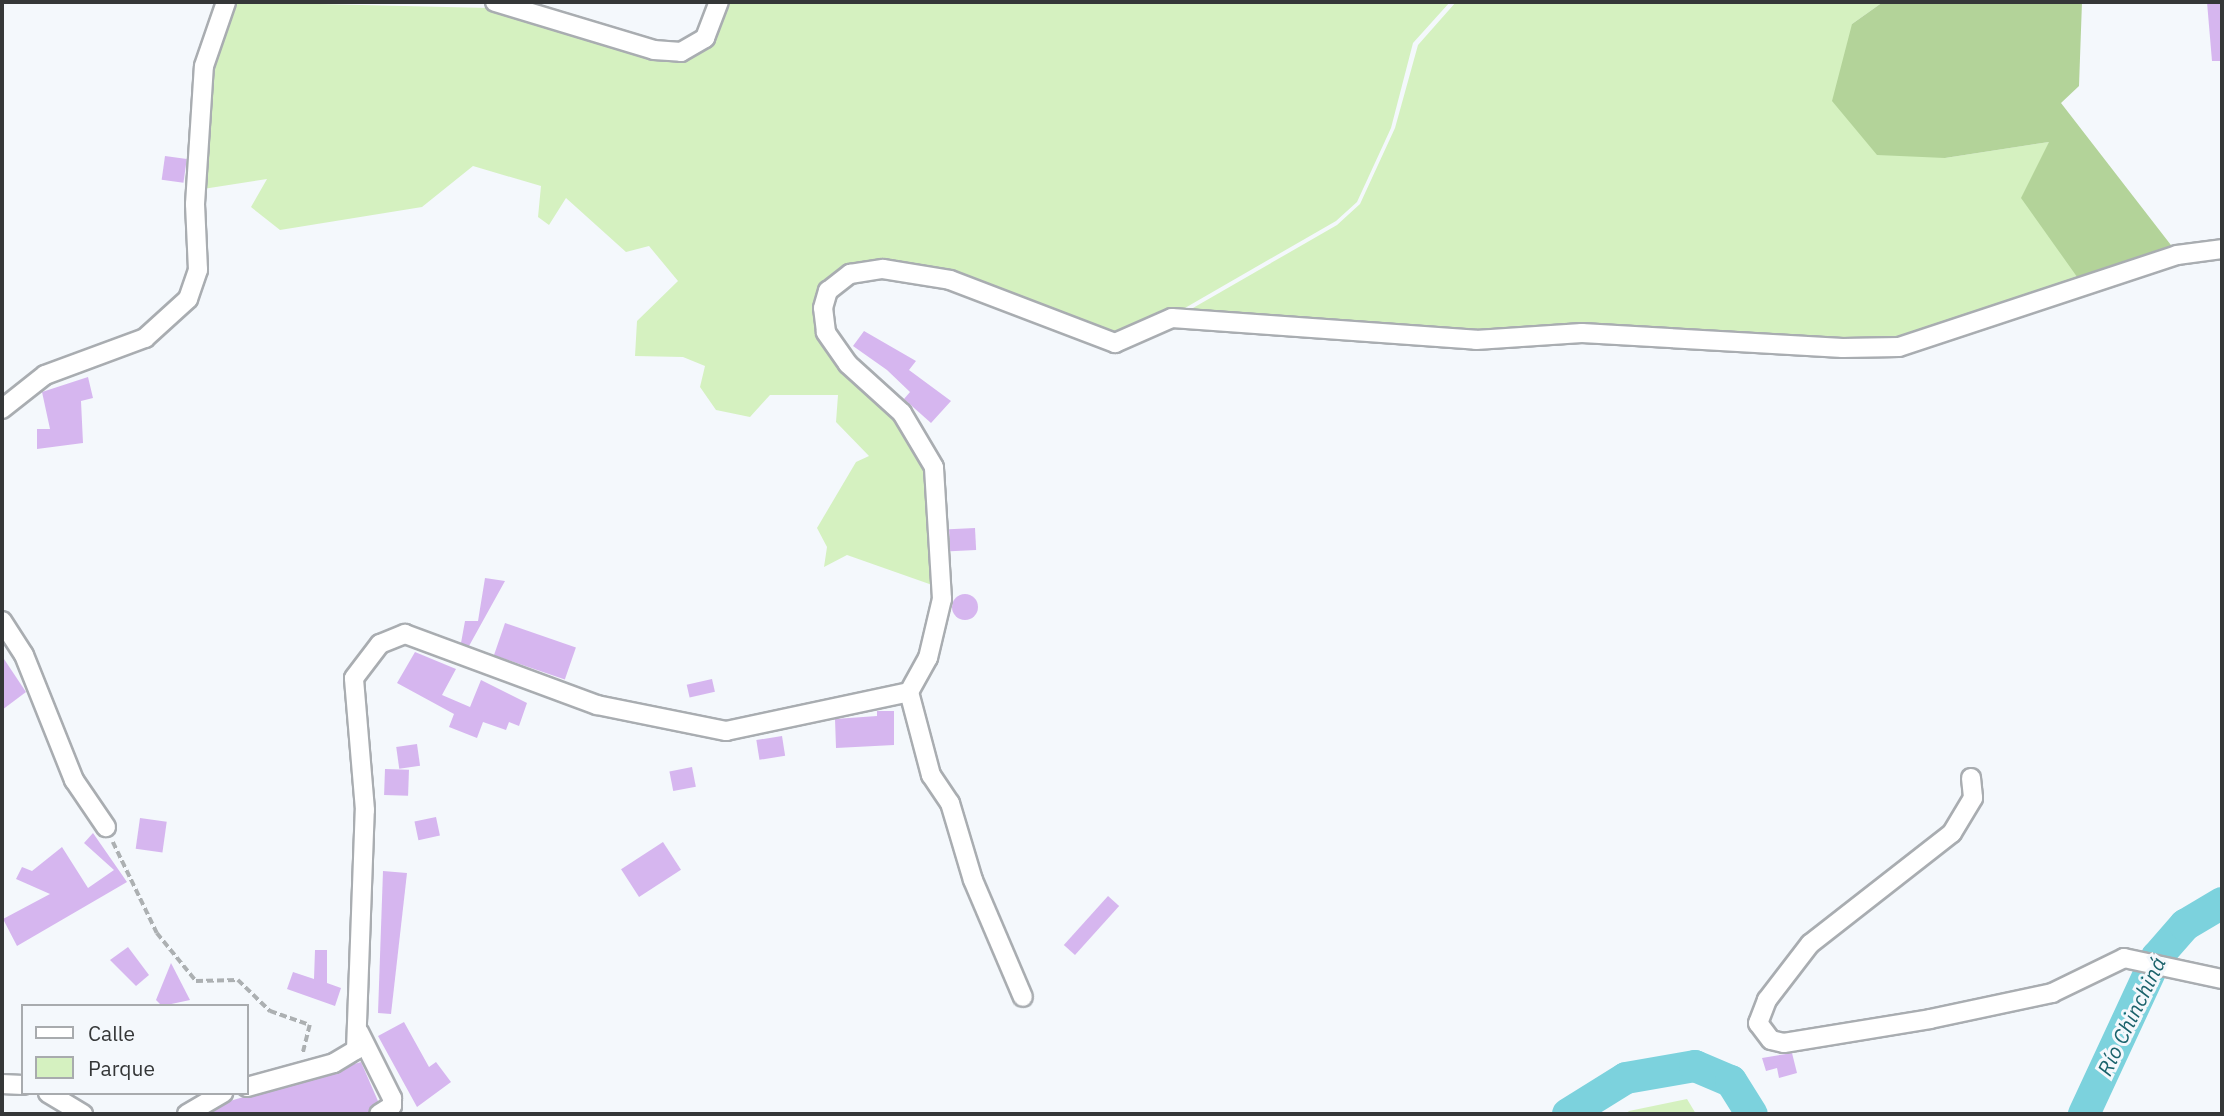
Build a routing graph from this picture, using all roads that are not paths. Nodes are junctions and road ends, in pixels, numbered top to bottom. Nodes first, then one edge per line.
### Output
1 (226, 2) edge
2 (495, 2) edge
3 (719, 2) edge
4 (2222, 249) edge
5 (2, 409) edge
6 (2, 621) edge
7 (909, 692) junction
8 (1971, 778) dead end
9 (106, 827) road end
10 (2222, 979) edge
11 (1023, 998) dead end
12 (359, 1032) junction
13 (2, 1084) edge
14 (21, 1085) edge
15 (248, 1087) edge
16 (51, 1095) edge
17 (220, 1095) edge
18 (83, 1114) edge
19 (187, 1114) edge
20 (379, 1114) edge

1 - 5 street
2 - 3 street
4 - 7 street
6 - 9 street
7 - 11 street
7 - 12 street
8 - 10 street
12 - 15 street
12 - 20 street
13 - 14 street
16 - 18 street
17 - 19 street

